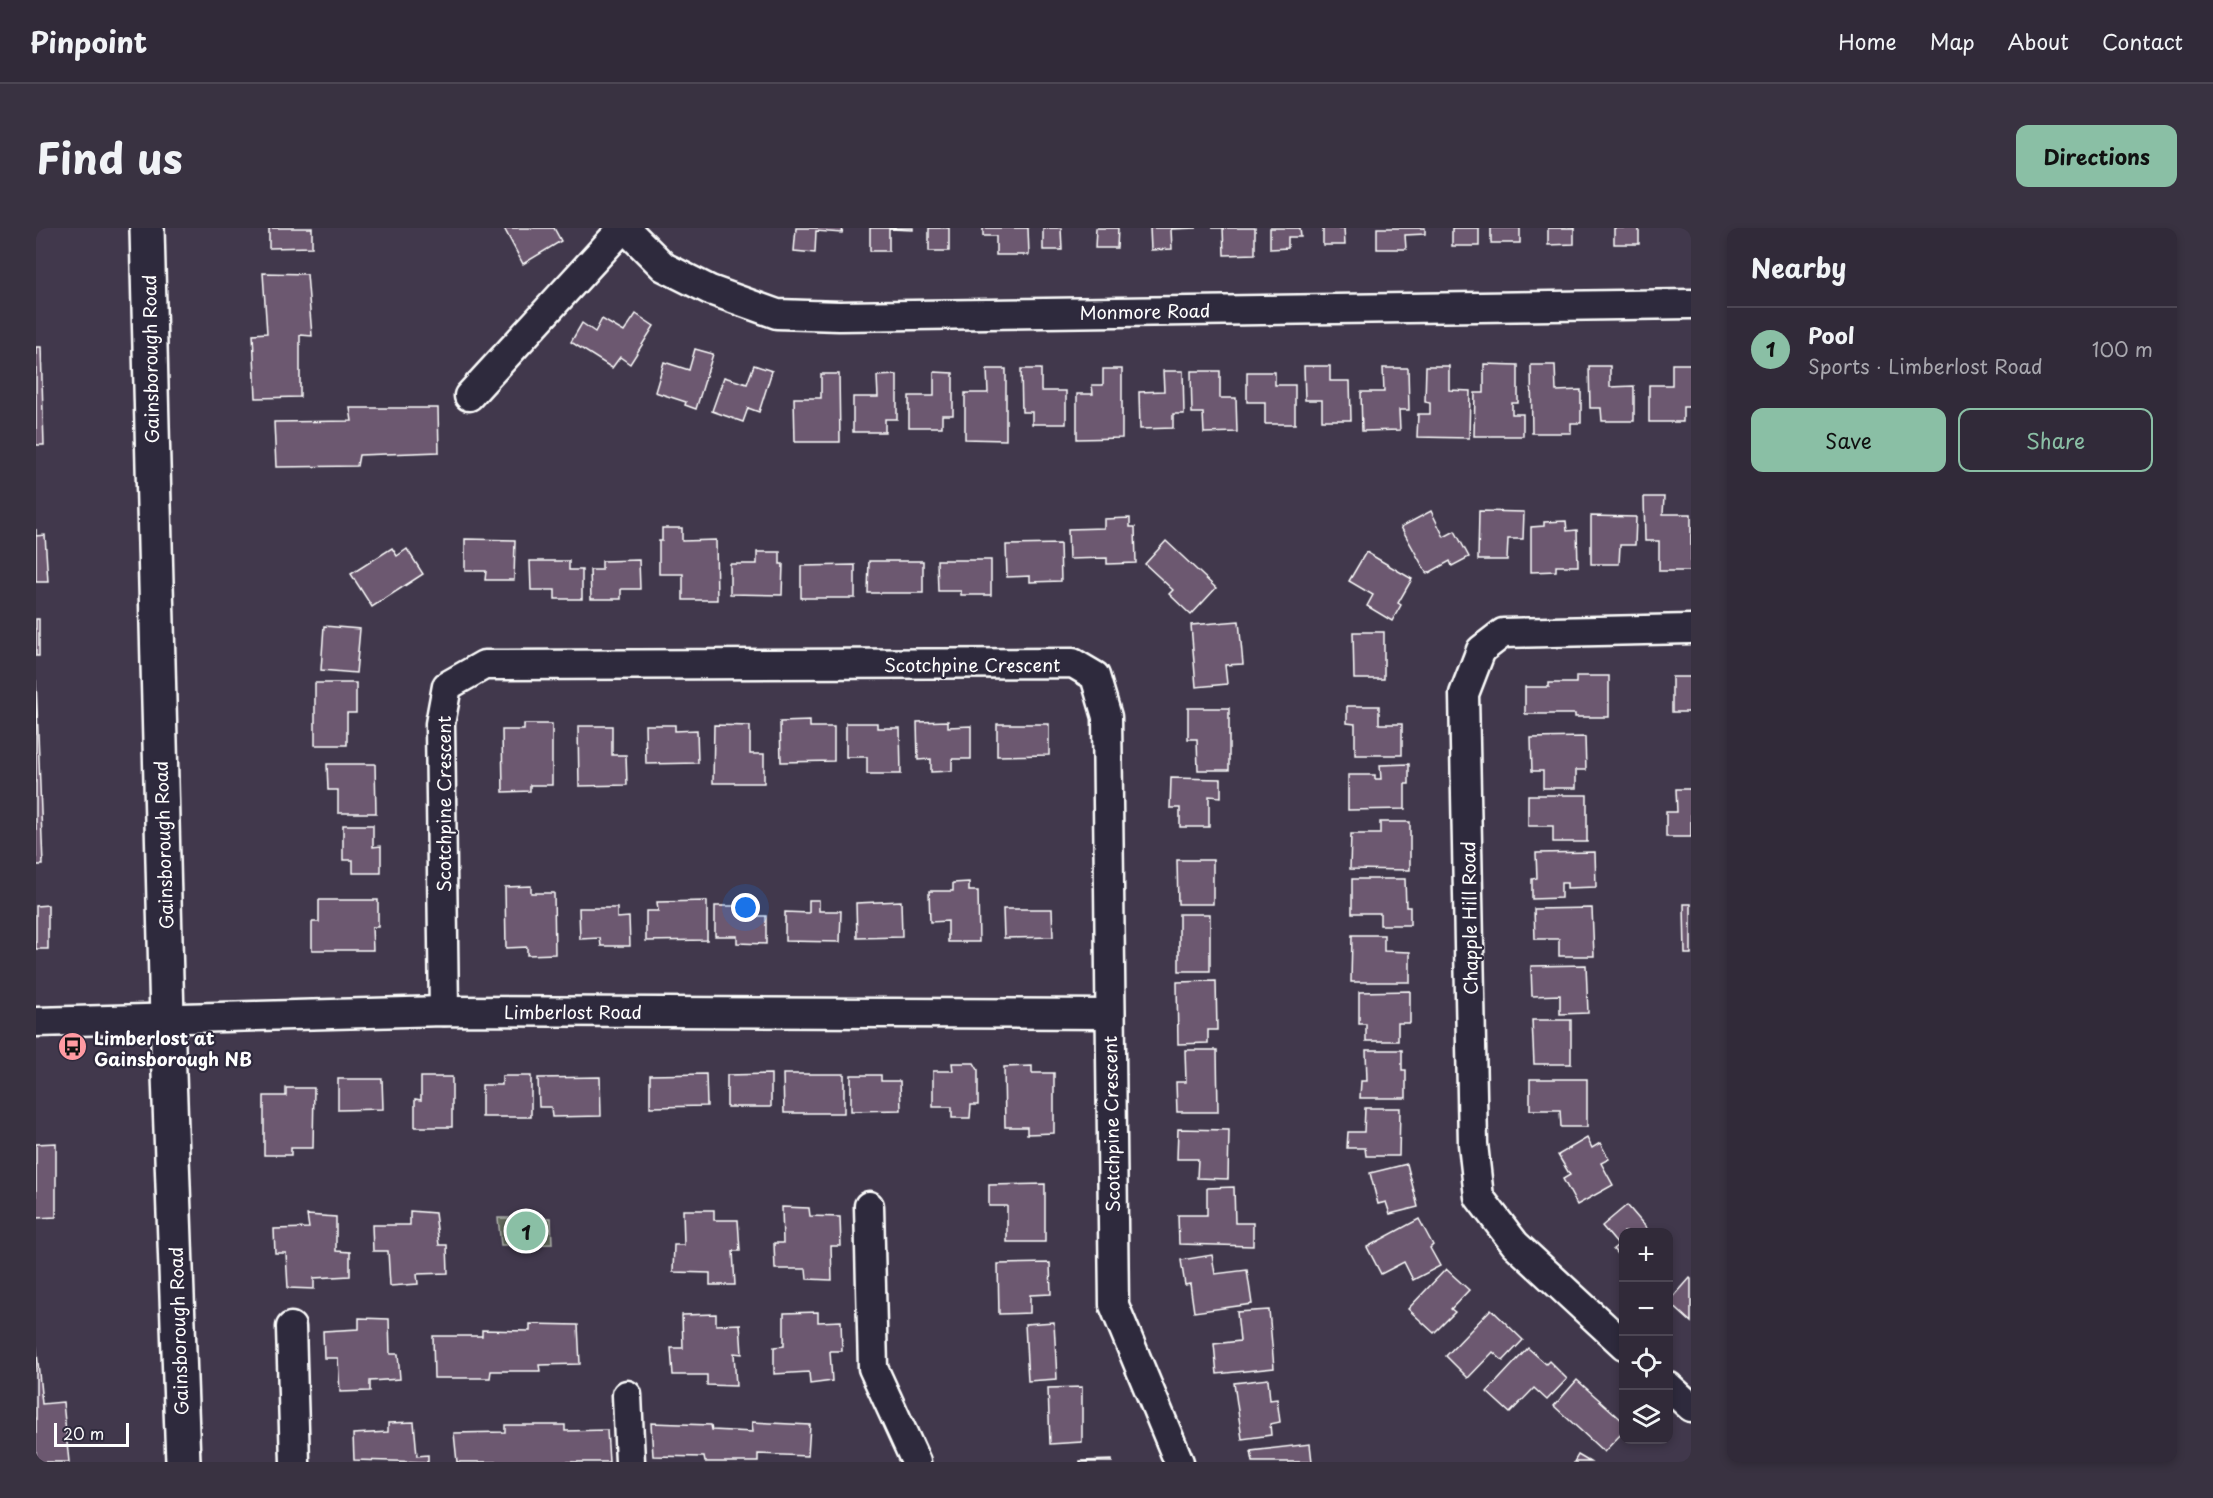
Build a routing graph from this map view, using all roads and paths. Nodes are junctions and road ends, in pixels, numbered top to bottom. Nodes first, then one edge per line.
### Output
1 (147, 228) edge
2 (624, 228) edge
3 (1691, 304) edge
4 (469, 396) dead end
5 (1691, 629) edge
6 (444, 1011) junction
7 (1110, 1014) junction
8 (167, 1019) junction
9 (36, 1022) edge
10 (869, 1206) dead end
11 (291, 1327) dead end
12 (1619, 1341) edge
13 (1672, 1390) edge
14 (627, 1395) dead end
15 (1691, 1407) edge
16 (183, 1462) edge
17 (295, 1462) edge
18 (630, 1462) edge
19 (916, 1462) edge
20 (1179, 1462) edge

1 - 8 main road, Gainsborough Road
2 - 3 street, Monmore Road
2 - 4 street
5 - 12 street, Chapple Hill Road
6 - 7 street, Limberlost Road
6 - 7 street, Scotchpine Crescent
6 - 8 street, Limberlost Road
7 - 20 street, Scotchpine Crescent
8 - 9 street, Limberlost Road
8 - 16 main road, Gainsborough Road
10 - 19 street
11 - 17 street
13 - 15 street
14 - 18 street

